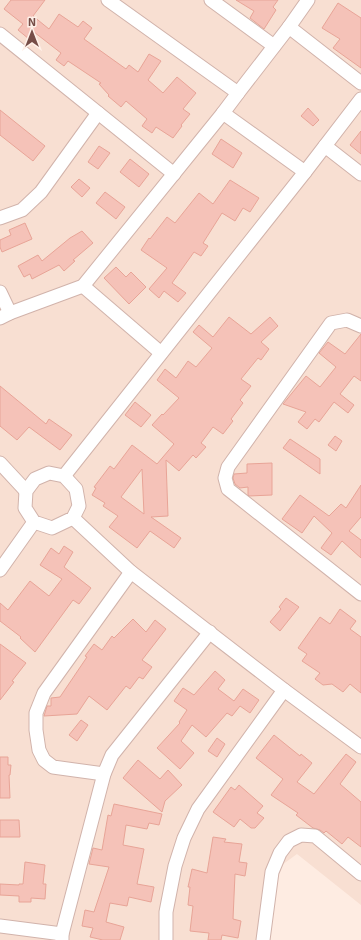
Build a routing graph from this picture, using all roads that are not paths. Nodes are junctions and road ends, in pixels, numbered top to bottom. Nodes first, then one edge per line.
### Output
1 (108, 0) edge
2 (211, 0) edge
3 (308, 0) edge
4 (289, 27) junction
5 (0, 34) edge
6 (274, 46) junction
7 (361, 83) edge
8 (238, 93) junction
9 (361, 99) edge
10 (98, 113) junction
11 (223, 113) junction
12 (325, 146) junction
13 (305, 172) junction
14 (174, 174) junction
15 (361, 174) edge
16 (0, 218) edge
17 (83, 286) junction
18 (0, 292) edge
19 (5, 315) edge
20 (361, 326) edge
21 (161, 352) junction
22 (0, 463) edge
23 (64, 476) junction
24 (26, 491) junction
25 (73, 518) junction
26 (34, 522) junction
27 (0, 570) edge
28 (131, 572) junction
29 (361, 594) edge
30 (210, 632) junction
31 (284, 690) junction
32 (361, 747) edge
33 (104, 774) junction
34 (361, 874) edge
35 (0, 926) edge
36 (62, 937) edge
37 (166, 940) edge
38 (263, 940) edge

1 - 8 street
2 - 6 street
3 - 4 street
4 - 6 street
4 - 7 street
5 - 10 street
6 - 8 street
8 - 11 street
9 - 12 street
10 - 14 street
10 - 16 street
11 - 13 street
11 - 14 street
12 - 13 street
12 - 15 street
13 - 21 street
14 - 17 street
17 - 19 street
17 - 21 street
18 - 19 street
20 - 29 street
21 - 23 street
22 - 24 street
23 - 24 street
23 - 25 street
24 - 26 street
25 - 26 street
25 - 28 street
26 - 27 street
28 - 30 street
28 - 33 street
30 - 31 street
30 - 33 street
31 - 32 street
31 - 37 street
33 - 36 street
34 - 38 street
35 - 36 street

